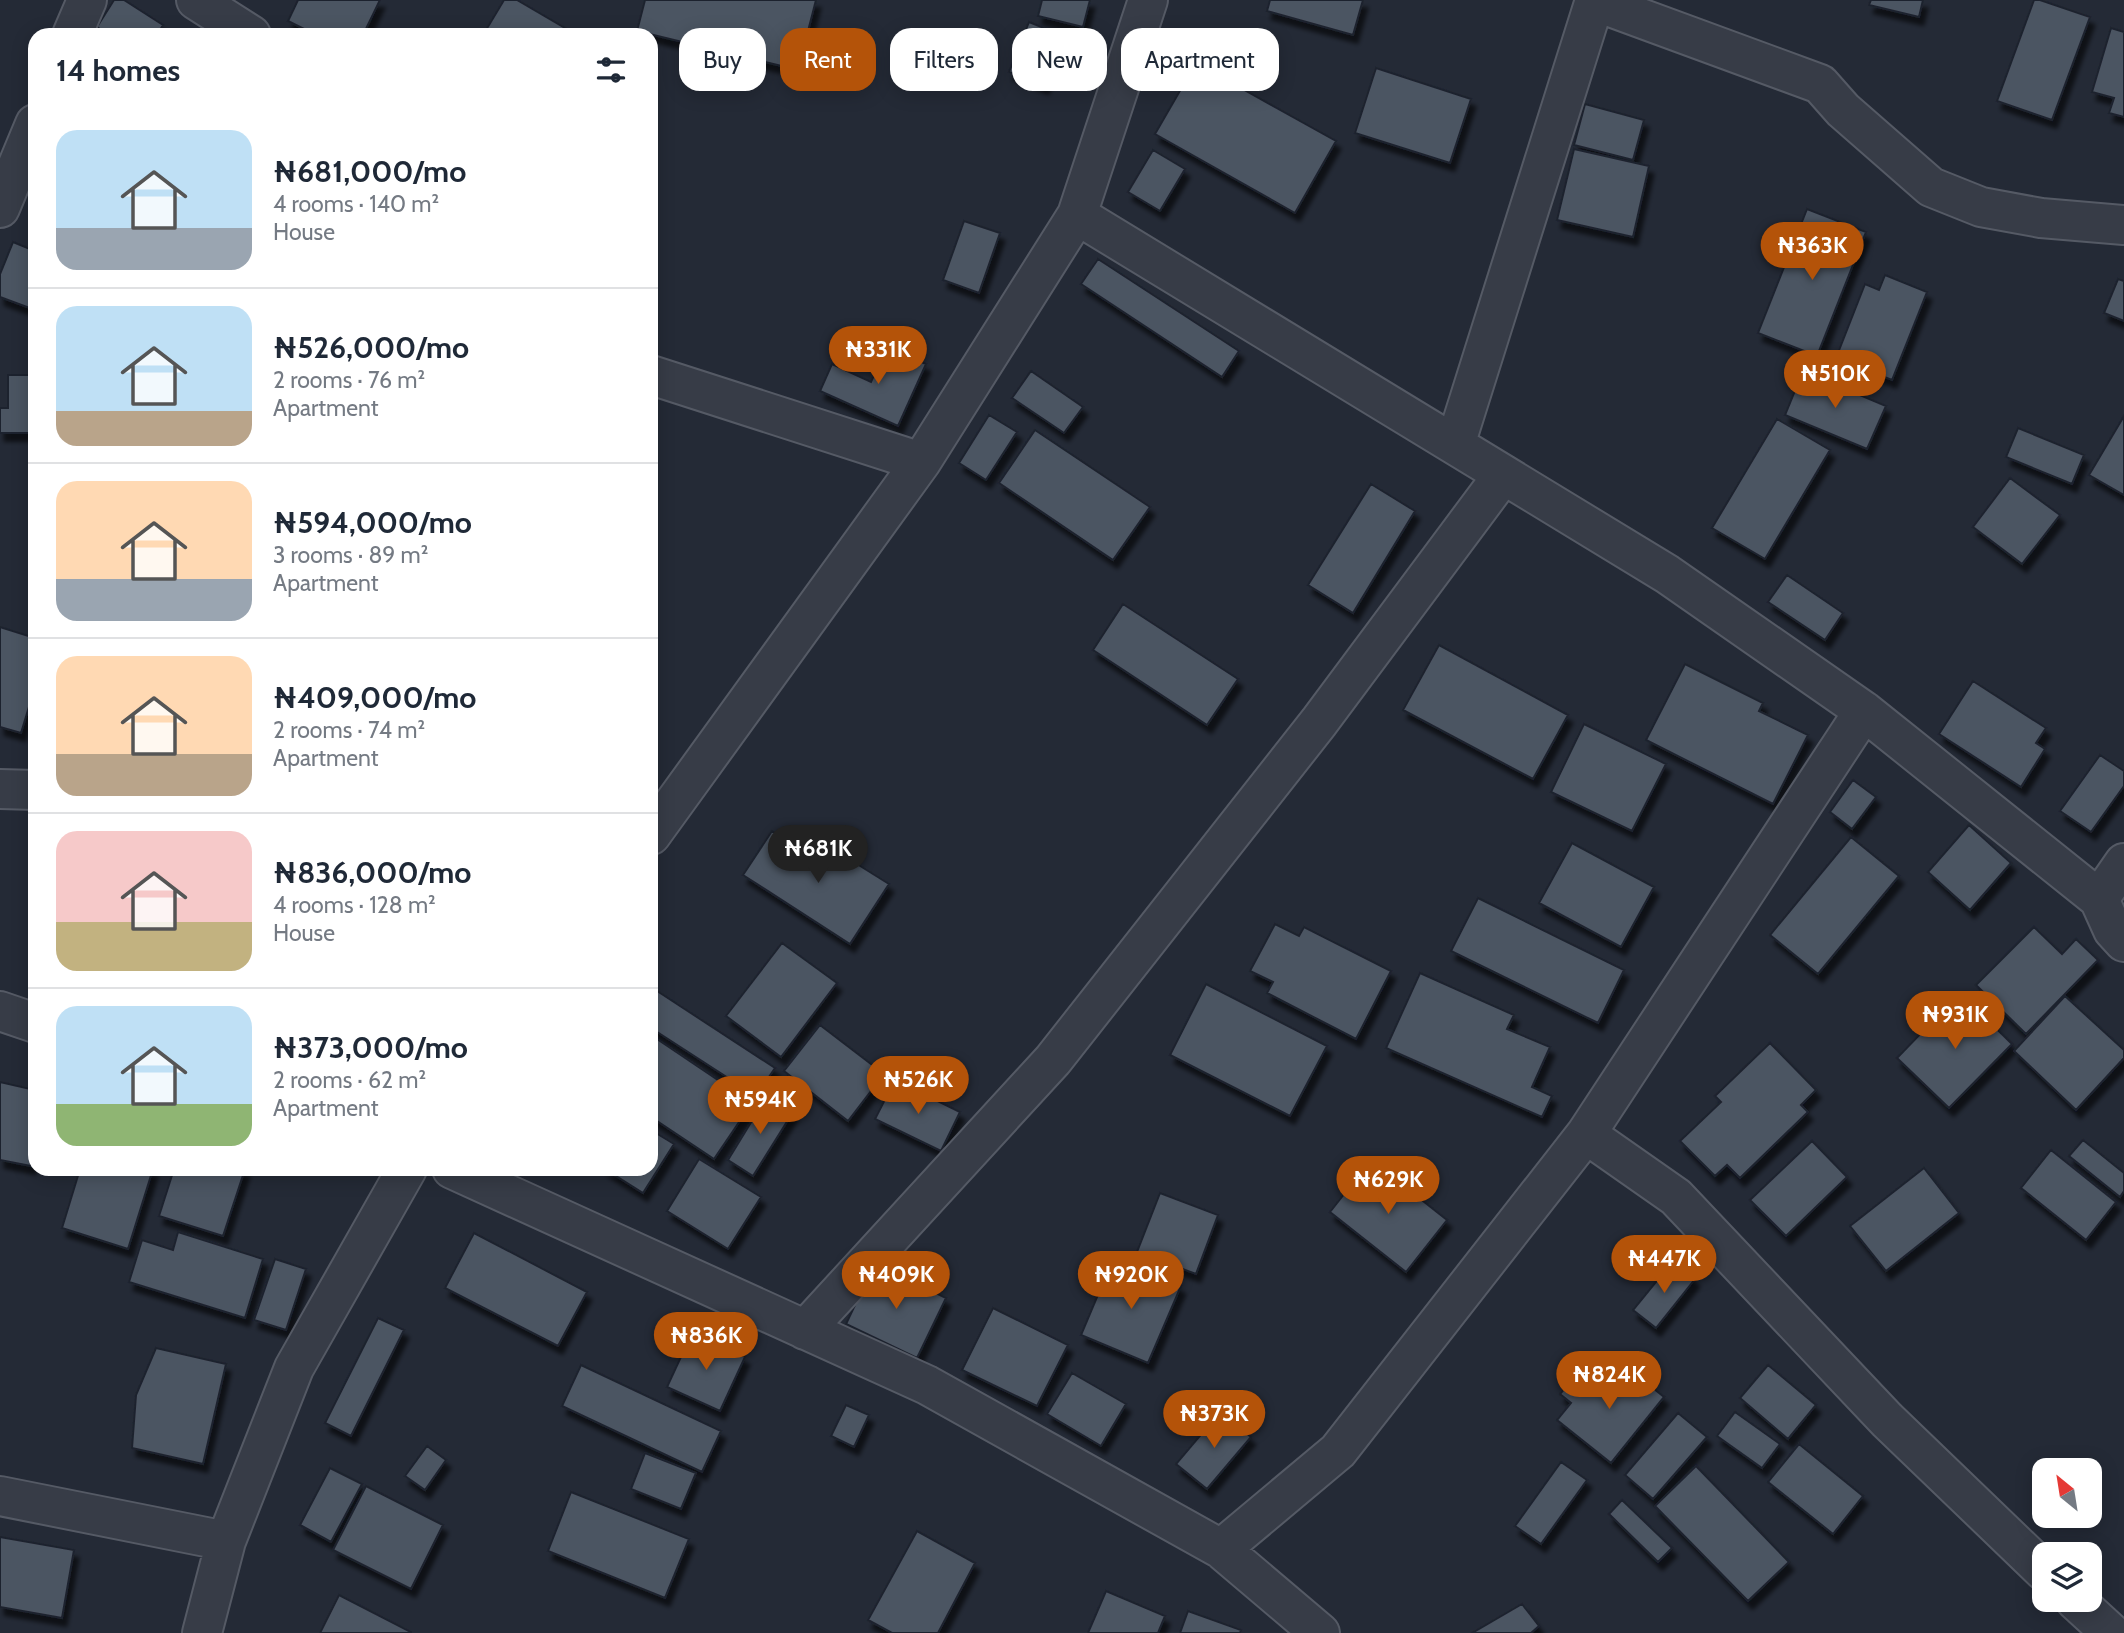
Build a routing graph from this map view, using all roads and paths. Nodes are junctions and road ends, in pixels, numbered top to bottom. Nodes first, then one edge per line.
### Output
1 (87, 0) edge
2 (198, 0) edge
3 (1148, 0) edge
4 (1594, 1) edge
5 (75, 28) edge
6 (240, 28) edge
7 (28, 141) edge
8 (0, 208) edge
9 (1077, 215) junction
10 (2124, 225) edge
11 (658, 377) edge
12 (1455, 445) junction
13 (921, 462) junction
14 (1503, 475) junction
15 (1864, 711) junction
16 (0, 789) edge
17 (28, 790) edge
18 (658, 825) edge
19 (2124, 863) edge
20 (2099, 900) junction
21 (2124, 942) edge
22 (0, 1011) edge
23 (28, 1021) edge
24 (1586, 1134) junction
25 (403, 1176) edge
26 (468, 1176) edge
27 (805, 1330) junction
28 (0, 1496) edge
29 (226, 1541) junction
30 (1221, 1549) junction
31 (2032, 1560) edge
32 (2088, 1612) edge
33 (202, 1633) edge
34 (1320, 1633) edge
35 (2111, 1633) edge

1 - 5 street
2 - 6 street
3 - 9 street
4 - 10 street
4 - 12 street
7 - 8 street
9 - 12 street
9 - 13 street
11 - 13 street
12 - 14 street
13 - 18 street
14 - 15 street
14 - 27 street
15 - 20 street
15 - 24 street
16 - 17 street
19 - 20 street
20 - 21 street
22 - 23 street
24 - 30 street
24 - 31 street
25 - 29 street
26 - 27 street
27 - 30 street
28 - 29 street
29 - 33 street
30 - 34 street
32 - 35 street

